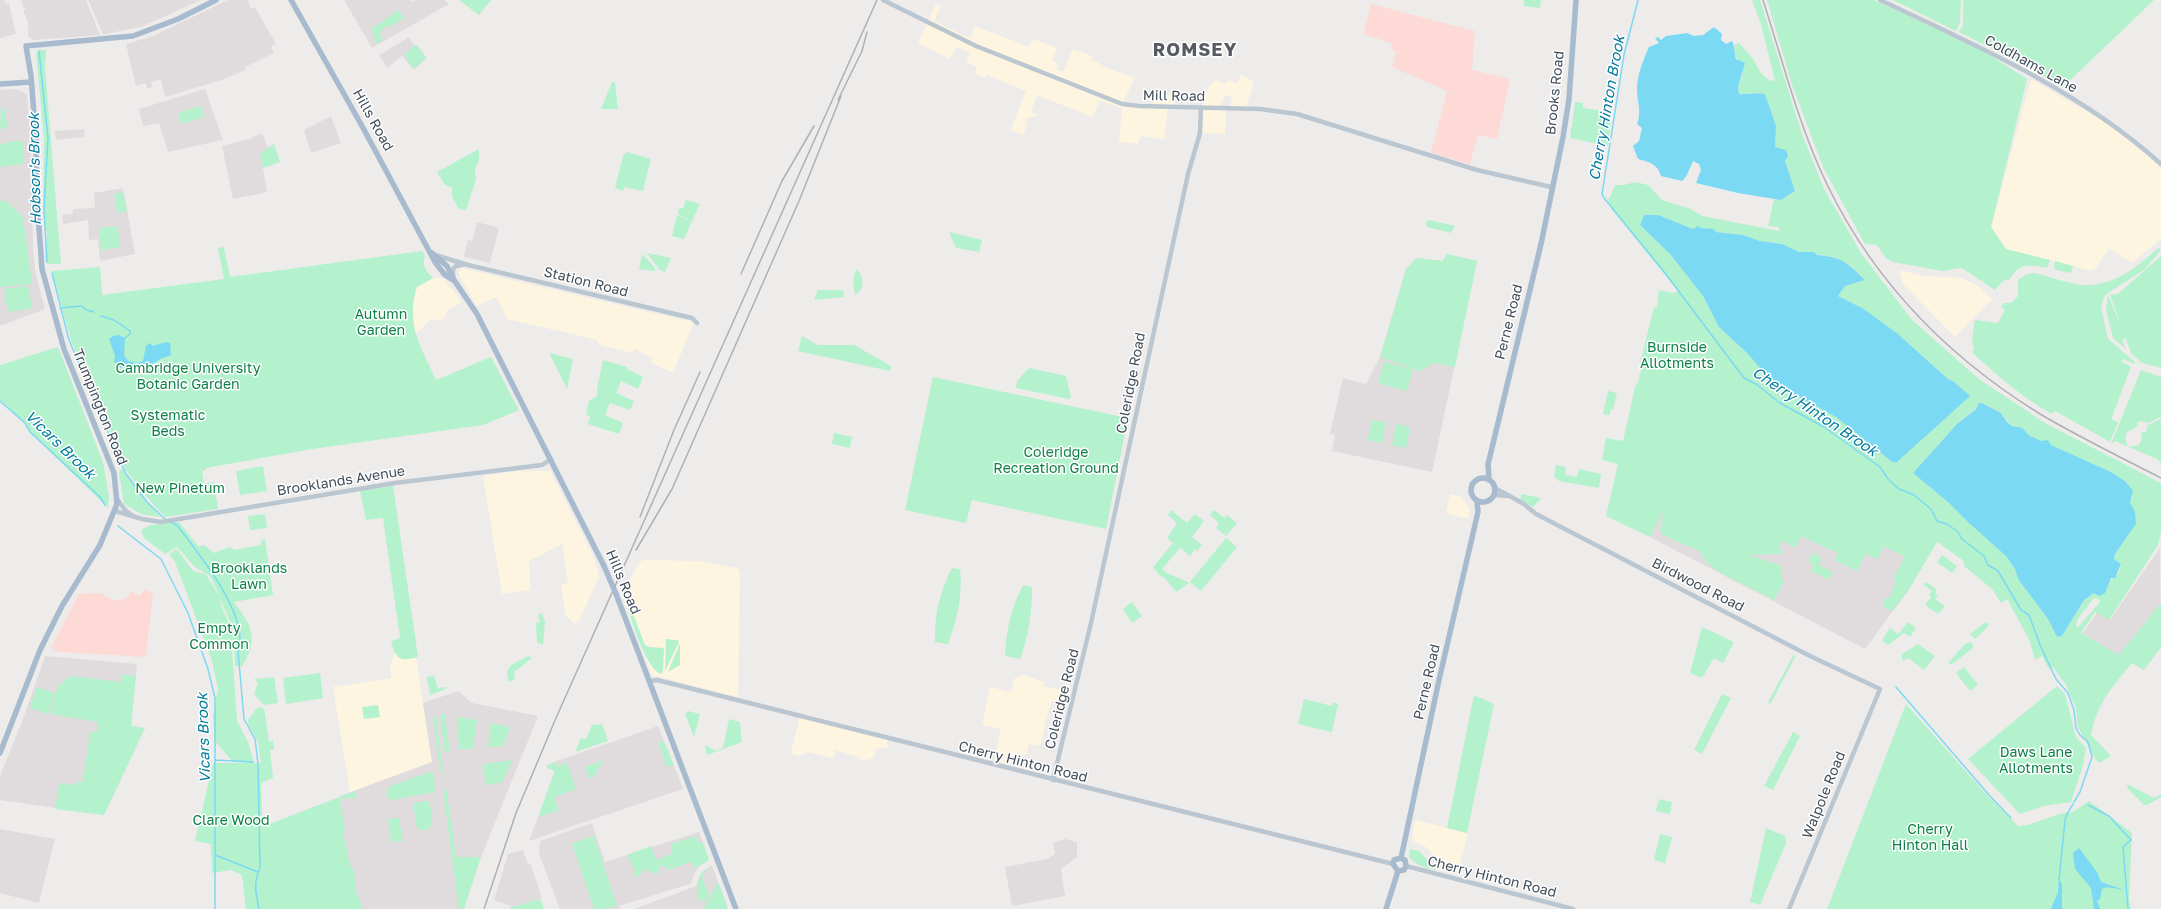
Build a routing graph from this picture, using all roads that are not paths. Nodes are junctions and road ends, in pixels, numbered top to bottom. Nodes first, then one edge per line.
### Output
1 (216, 0) edge
2 (291, 0) edge
3 (883, 0) edge
4 (1576, 0) edge
5 (1880, 0) edge
6 (31, 82) junction
7 (0, 84) edge
8 (1201, 108) junction
9 (2161, 164) edge
10 (1551, 187) junction
11 (433, 256) junction
12 (441, 260) junction
13 (453, 261) junction
14 (468, 265) junction
15 (447, 266) junction
16 (454, 280) junction
17 (697, 322) dead end
18 (551, 459) junction
19 (1488, 464) junction
20 (1482, 478) junction
21 (1489, 480) junction
22 (1495, 488) junction
23 (1494, 495) junction
24 (1510, 496) junction
25 (118, 499) junction
26 (1477, 501) junction
27 (1484, 502) junction
28 (114, 510) junction
29 (1478, 512) junction
30 (135, 517) junction
31 (649, 681) junction
32 (1880, 689) joint
33 (0, 753) edge
34 (1053, 780) junction
35 (1400, 858) junction
36 (1393, 864) junction
37 (1406, 866) junction
38 (1398, 871) junction
39 (736, 909) edge
40 (1386, 909) edge
41 (1573, 909) edge
42 (1789, 909) edge

1 - 6 main road, Trumpington Road
2 - 11 main road, Hills Road
3 - 8 street, Mill Road
4 - 10 main road, Brooks Road
5 - 9 street, Coldhams Lane
6 - 7 main road
6 - 25 main road, Trumpington Road
8 - 10 street, Mill Road
8 - 34 street, Coleridge Road
10 - 19 main road, Perne Road
11 - 12 main road, Hills Road
11 - 13 street, Station Road
11 - 16 main road, Hills Road
12 - 13 street, Station Road
12 - 15 main road, Hills Road
13 - 14 street, Station Road
13 - 15 street
14 - 16 street
14 - 17 street, Station Road
15 - 16 main road, Hills Road
16 - 18 main road, Hills Road
18 - 30 street, Brooklands Avenue
18 - 31 main road, Hills Road, bridge
19 - 20 main road, Perne Road
19 - 21 main road, Perne Road
20 - 21 main road
20 - 26 main road, Perne Road
21 - 22 main road
22 - 23 main road
22 - 24 street, Birdwood Road
23 - 24 street
23 - 27 main road, Perne Road
24 - 32 street, Birdwood Road
25 - 28 main road, Trumpington Road
25 - 30 street
26 - 27 main road
26 - 29 main road, Perne Road
27 - 29 main road, Perne Road
28 - 30 street, Brooklands Avenue
28 - 33 main road, Trumpington Road
29 - 35 main road, Perne Road
31 - 34 street, Cherry Hinton Road
31 - 39 main road, Hills Road
32 - 42 street, Walpole Road
34 - 36 street, Cherry Hinton Road
35 - 36 main road
35 - 37 main road
36 - 38 main road
37 - 38 main road
37 - 41 street, Cherry Hinton Road
38 - 40 main road

